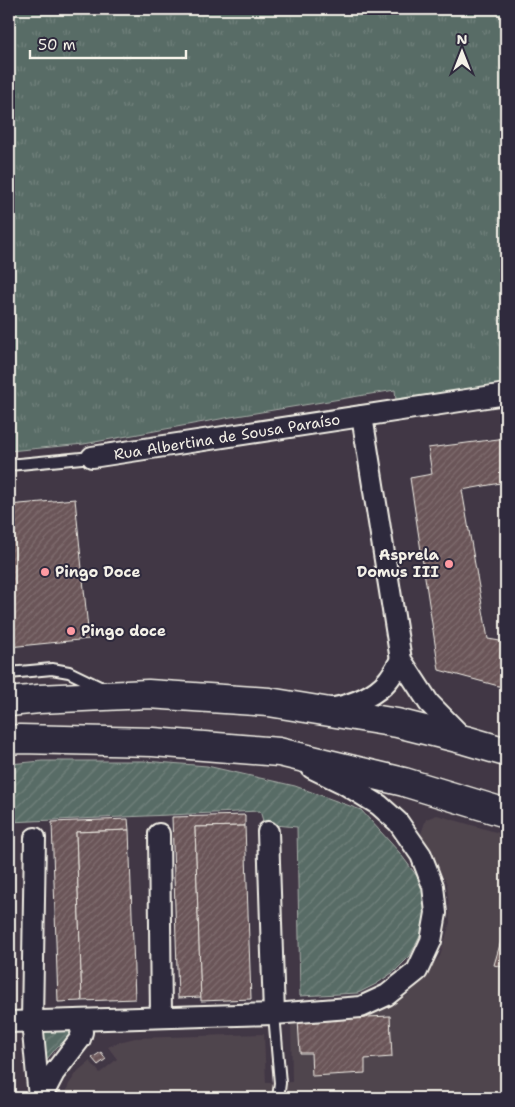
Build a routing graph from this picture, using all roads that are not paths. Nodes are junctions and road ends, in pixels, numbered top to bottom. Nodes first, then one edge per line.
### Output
1 (506, 394) edge
2 (362, 416) junction
3 (92, 457) joint
4 (9, 465) edge
5 (401, 660) junction
6 (9, 673) edge
7 (116, 695) junction
8 (9, 702) edge
9 (322, 711) junction
10 (9, 740) edge
11 (465, 740) junction
12 (279, 752) junction
13 (506, 752) edge
14 (506, 812) edge
15 (268, 832) dead end
16 (159, 834) dead end
17 (35, 838) dead end
18 (274, 1014) junction
19 (161, 1016) junction
20 (125, 1018) junction
21 (78, 1020) junction
22 (32, 1021) junction
23 (9, 1022) edge
24 (74, 1048) junction
25 (40, 1098) edge
26 (278, 1098) edge

1 - 2 street, Rua Albertina de Sousa Paraíso
2 - 3 street, Rua Albertina de Sousa Paraíso
2 - 5 street
3 - 4 lane
5 - 9 street
5 - 11 street
6 - 7 lane
7 - 8 main road
7 - 9 main road
9 - 11 main road
10 - 12 main road
11 - 13 main road
12 - 14 main road
12 - 18 street
15 - 18 street
16 - 19 street
17 - 22 street
18 - 19 street
18 - 26 lane
19 - 20 street
20 - 21 street
20 - 24 street
21 - 22 street
21 - 24 street
22 - 23 street
22 - 25 street
24 - 25 street

